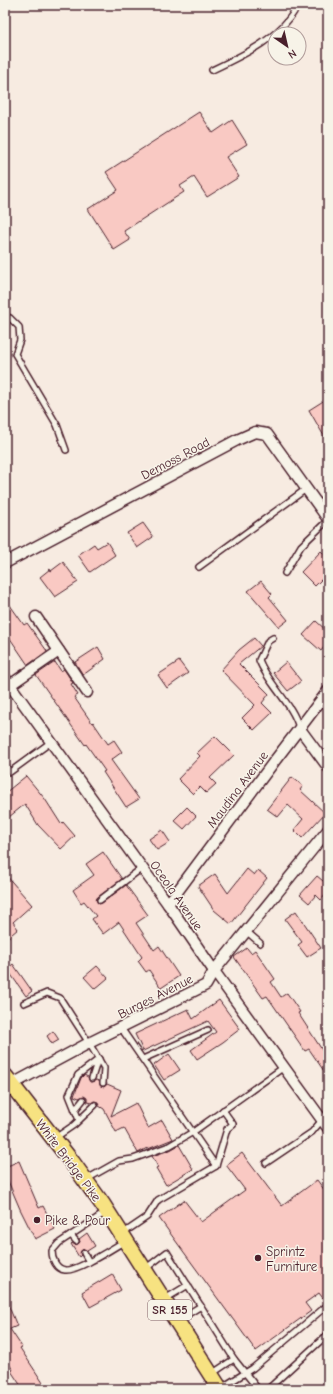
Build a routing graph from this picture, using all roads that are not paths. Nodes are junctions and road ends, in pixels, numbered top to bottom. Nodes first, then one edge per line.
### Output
1 (298, 5) edge
2 (212, 70) dead end
3 (5, 316) edge
4 (66, 450) dead end
5 (306, 489) junction
6 (328, 520) edge
7 (5, 563) edge
8 (199, 567) dead end
9 (285, 573) dead end
10 (36, 617) dead end
11 (273, 638) dead end
12 (59, 651) junction
13 (8, 681) edge
14 (328, 691) edge
15 (87, 692) dead end
16 (300, 729) junction
17 (51, 742) junction
18 (5, 765) edge
19 (328, 767) edge
20 (328, 830) edge
21 (142, 868) junction
22 (100, 900) dead end
23 (168, 904) junction
24 (246, 931) junction
25 (260, 942) dead end
26 (214, 971) junction
27 (24, 1003) dead end
28 (121, 1028) junction
29 (208, 1030) dead end
30 (89, 1043) junction
31 (99, 1058) junction
32 (143, 1059) junction
33 (284, 1067) junction
34 (92, 1078) dead end
35 (7, 1083) edge
36 (103, 1083) dead end
37 (83, 1100) dead end
38 (95, 1105) dead end
39 (75, 1110) junction
40 (223, 1110) junction
41 (79, 1120) junction
42 (325, 1124) edge
43 (193, 1132) junction
44 (54, 1138) junction
45 (266, 1163) dead end
46 (216, 1166) junction
47 (86, 1180) junction
48 (107, 1212) junction
49 (71, 1235) junction
50 (124, 1238) junction
51 (76, 1241) dead end
52 (84, 1254) dead end
53 (89, 1262) junction
54 (144, 1269) junction
55 (188, 1285) junction
56 (163, 1300) junction
57 (201, 1306) junction
58 (328, 1313) edge
59 (177, 1321) junction
60 (328, 1334) edge
61 (234, 1359) junction
62 (244, 1373) junction
63 (211, 1375) junction
64 (220, 1389) edge
65 (258, 1389) edge
66 (268, 1389) edge

1 - 2 lane
3 - 4 lane
5 - 6 street, Demoss Road
5 - 7 street, Demoss Road
5 - 8 lane
6 - 9 lane
10 - 12 street
11 - 16 lane
12 - 13 street
12 - 15 street
13 - 17 street, Oceola Avenue
14 - 16 street, Maudina Avenue
16 - 19 street
16 - 23 street, Maudina Avenue
17 - 18 lane
17 - 21 street, Oceola Avenue
20 - 24 street, Burges Avenue
21 - 22 lane
21 - 23 street, Oceola Avenue
23 - 26 street, Oceola Avenue
24 - 25 lane
24 - 26 street, Burges Avenue
26 - 28 street, Burges Avenue
26 - 33 street, Oceola Avenue
27 - 30 lane
28 - 30 street, Burges Avenue
28 - 32 lane
29 - 32 lane
30 - 31 lane
30 - 35 street, Burges Avenue
31 - 34 lane
31 - 36 lane
31 - 39 lane
32 - 43 lane
33 - 40 lane
33 - 42 street, Oceola Avenue
35 - 44 main road, White Bridge Pike / SR 155
37 - 39 lane
38 - 41 lane
39 - 41 lane
40 - 43 lane
40 - 46 lane
41 - 44 lane
42 - 45 lane
43 - 46 lane
43 - 47 lane
44 - 47 main road, White Bridge Pike / SR 155
46 - 50 lane
47 - 48 main road, White Bridge Pike / SR 155
48 - 49 lane
48 - 50 main road, White Bridge Pike / SR 155
49 - 51 lane
49 - 53 lane
50 - 53 lane
50 - 54 main road, White Bridge Pike / SR 155
52 - 53 lane
54 - 55 lane
54 - 56 main road, White Bridge Pike / SR 155
55 - 56 lane
55 - 57 lane
56 - 59 main road, White Bridge Pike / SR 155
57 - 59 lane
57 - 61 lane
58 - 62 lane
59 - 63 main road, White Bridge Pike / SR 155
60 - 66 lane
61 - 62 lane
61 - 63 lane
62 - 64 lane
62 - 65 lane
63 - 64 main road, White Bridge Pike / SR 155

